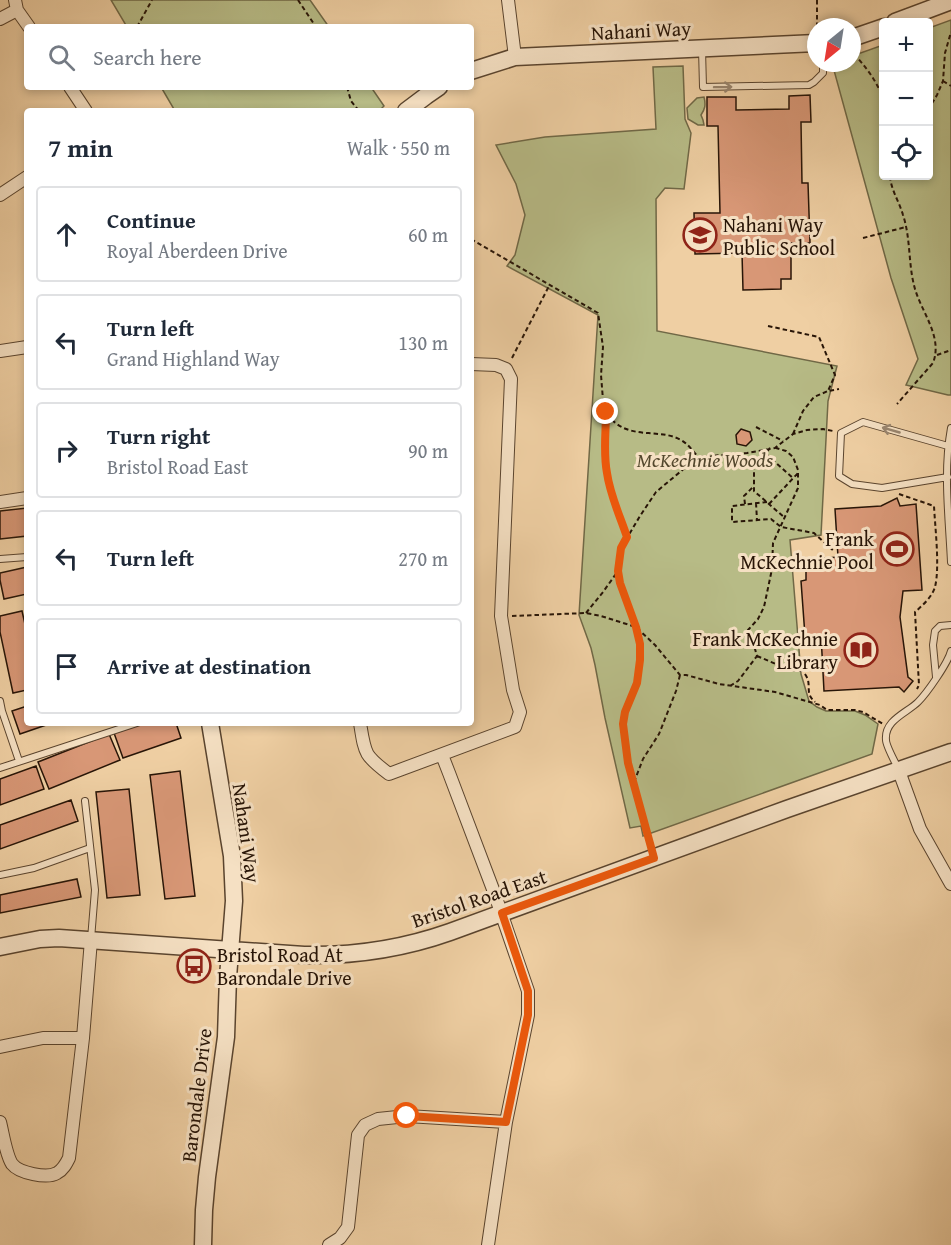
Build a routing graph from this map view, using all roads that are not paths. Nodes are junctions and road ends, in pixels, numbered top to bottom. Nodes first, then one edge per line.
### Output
1 (508, 0) edge
2 (951, 1) edge
3 (16, 5) edge
4 (906, 18) edge
5 (0, 19) edge
6 (27, 24) edge
7 (879, 30) edge
8 (861, 41) edge
9 (807, 43) edge
10 (702, 48) junction
11 (515, 57) junction
12 (474, 70) edge
13 (823, 72) edge
14 (72, 90) edge
15 (435, 90) edge
16 (84, 108) edge
17 (410, 108) edge
18 (24, 179) edge
19 (0, 195) edge
20 (24, 347) edge
21 (0, 351) edge
22 (474, 364) edge
23 (951, 428) edge
24 (948, 446) junction
25 (948, 477) junction
26 (24, 498) edge
27 (0, 502) edge
28 (24, 557) edge
29 (0, 559) edge
30 (951, 562) edge
31 (951, 626) edge
32 (951, 651) edge
33 (936, 677) junction
34 (0, 701) edge
35 (128, 726) edge
36 (210, 726) edge
37 (360, 726) edge
38 (951, 752) edge
39 (442, 755) junction
40 (19, 761) junction
41 (0, 768) edge
42 (899, 771) junction
43 (85, 801) dead end
44 (90, 848) junction
45 (0, 875) edge
46 (951, 884) edge
47 (502, 913) junction
48 (91, 940) junction
49 (0, 947) edge
50 (231, 950) junction
51 (83, 1038) junction
52 (0, 1047) edge
53 (0, 1122) edge
54 (506, 1122) junction
55 (203, 1245) edge
56 (329, 1245) edge
57 (488, 1245) edge

1 - 11 street
2 - 4 street
3 - 5 street
3 - 6 street
7 - 8 street
9 - 10 street, Nahani Way
10 - 11 street, Nahani Way
10 -> 13 lane
11 - 12 street, Nahani Way
14 - 16 street
15 - 17 street
18 - 19 street
20 - 21 street
22 - 39 street
23 - 24 lane
24 - 25 lane
24 -> 25 lane
25 - 30 lane
26 - 27 street
28 - 29 lane
31 - 33 lane
32 - 33 lane
33 - 42 lane
34 - 40 lane
35 - 40 lane
36 - 50 street, Nahani Way
37 - 39 street
38 - 42 street, Bristol Road East
39 - 47 street
40 - 41 lane
42 - 46 street
42 - 47 street, Bristol Road East
43 - 44 lane
44 - 45 lane
44 - 48 lane
47 - 50 street, Bristol Road East
47 - 54 street
48 - 49 street, Bristol Road East
48 - 50 street, Bristol Road East
48 - 51 street
50 - 55 street, Barondale Drive
51 - 52 street
51 - 53 street
54 - 56 street
54 - 57 street

